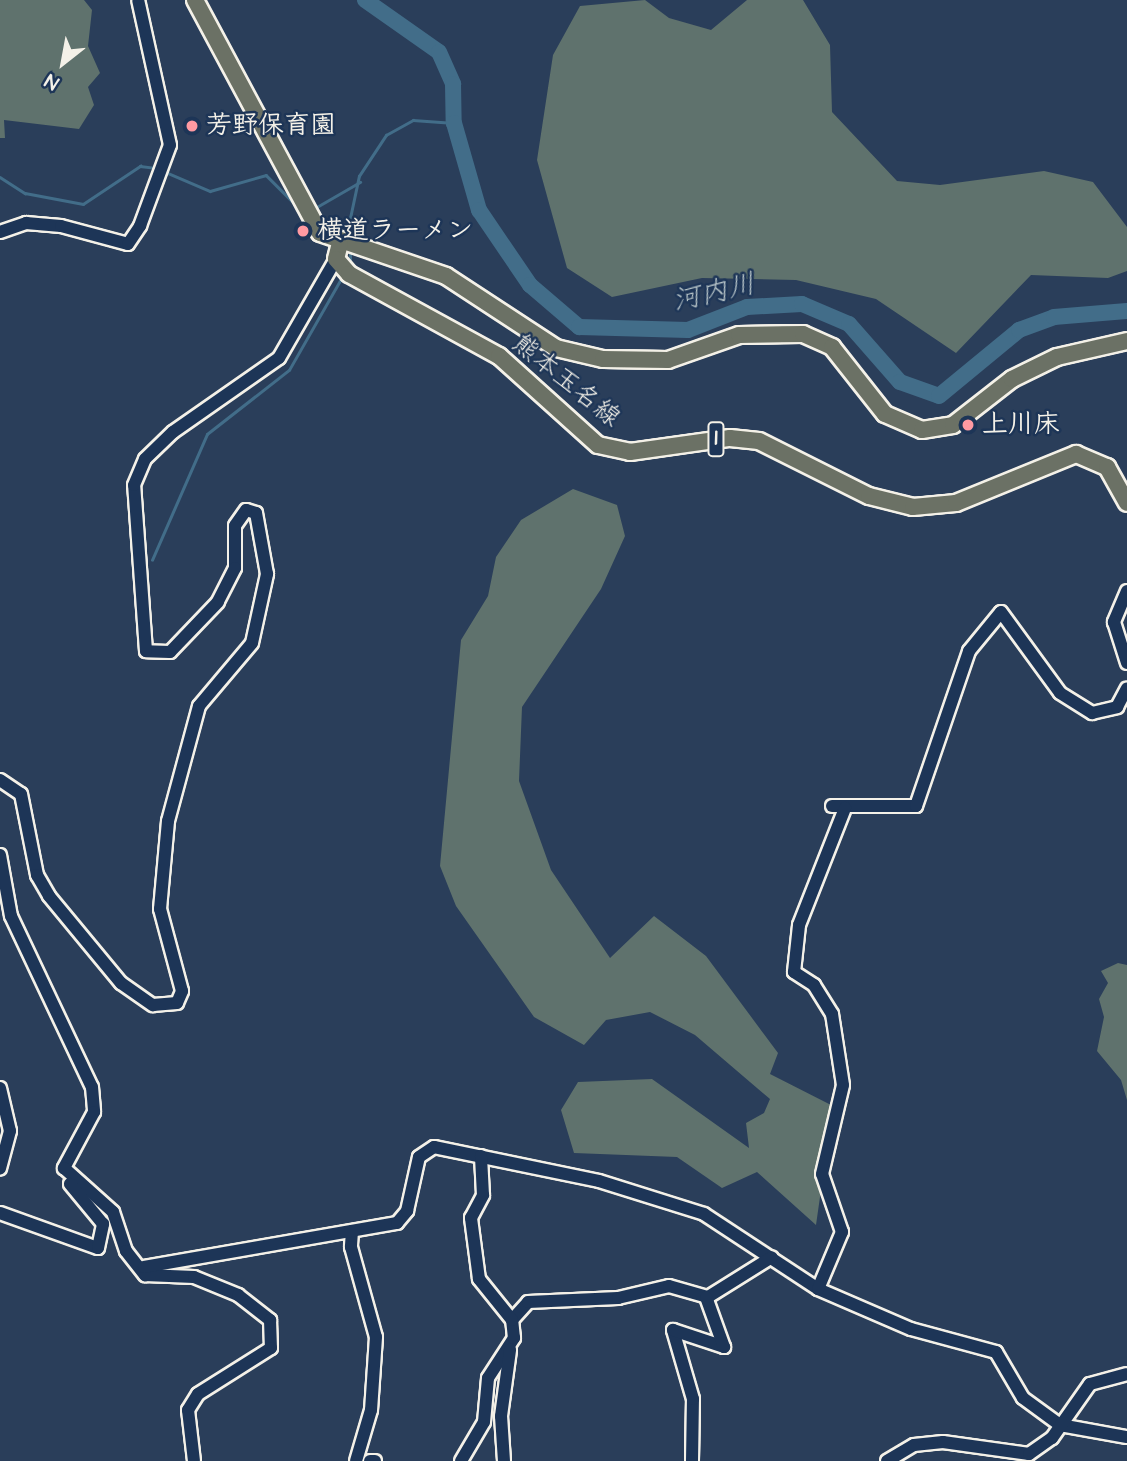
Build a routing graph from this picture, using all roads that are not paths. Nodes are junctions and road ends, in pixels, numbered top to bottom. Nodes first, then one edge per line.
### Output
1 (138, 0) edge
2 (195, 0) edge
3 (0, 232) edge
4 (338, 251) junction
5 (1127, 341) edge
6 (1127, 503) edge
7 (1127, 590) edge
8 (1127, 663) edge
9 (1127, 688) edge
10 (0, 780) edge
11 (0, 855) edge
12 (0, 1088) edge
13 (481, 1156) junction
14 (0, 1168) edge
15 (71, 1177) junction
16 (0, 1213) edge
17 (352, 1231) junction
18 (772, 1257) junction
19 (144, 1267) junction
20 (818, 1289) junction
21 (706, 1297) junction
22 (512, 1320) junction
23 (510, 1350) junction
24 (1127, 1374) edge
25 (1060, 1425) junction
26 (1127, 1437) edge
27 (194, 1461) edge
28 (356, 1461) edge
29 (461, 1461) edge
30 (504, 1461) edge
31 (692, 1461) edge
32 (887, 1461) edge

1 - 3 street
2 - 4 main road, 熊本玉名線 / 1
4 - 5 main road
4 - 6 main road, 熊本玉名線 / 1
4 - 10 street
7 - 8 street
9 - 20 street
11 - 15 street
12 - 14 street
13 - 17 street
13 - 18 street
13 - 22 street
15 - 16 street
15 - 19 street
17 - 19 street
17 - 28 street
18 - 20 street
18 - 21 street
19 - 27 street
20 - 25 street
21 - 22 street
21 - 31 street
22 - 23 street
23 - 29 street
23 - 30 street
24 - 25 street
25 - 26 street
25 - 32 street

